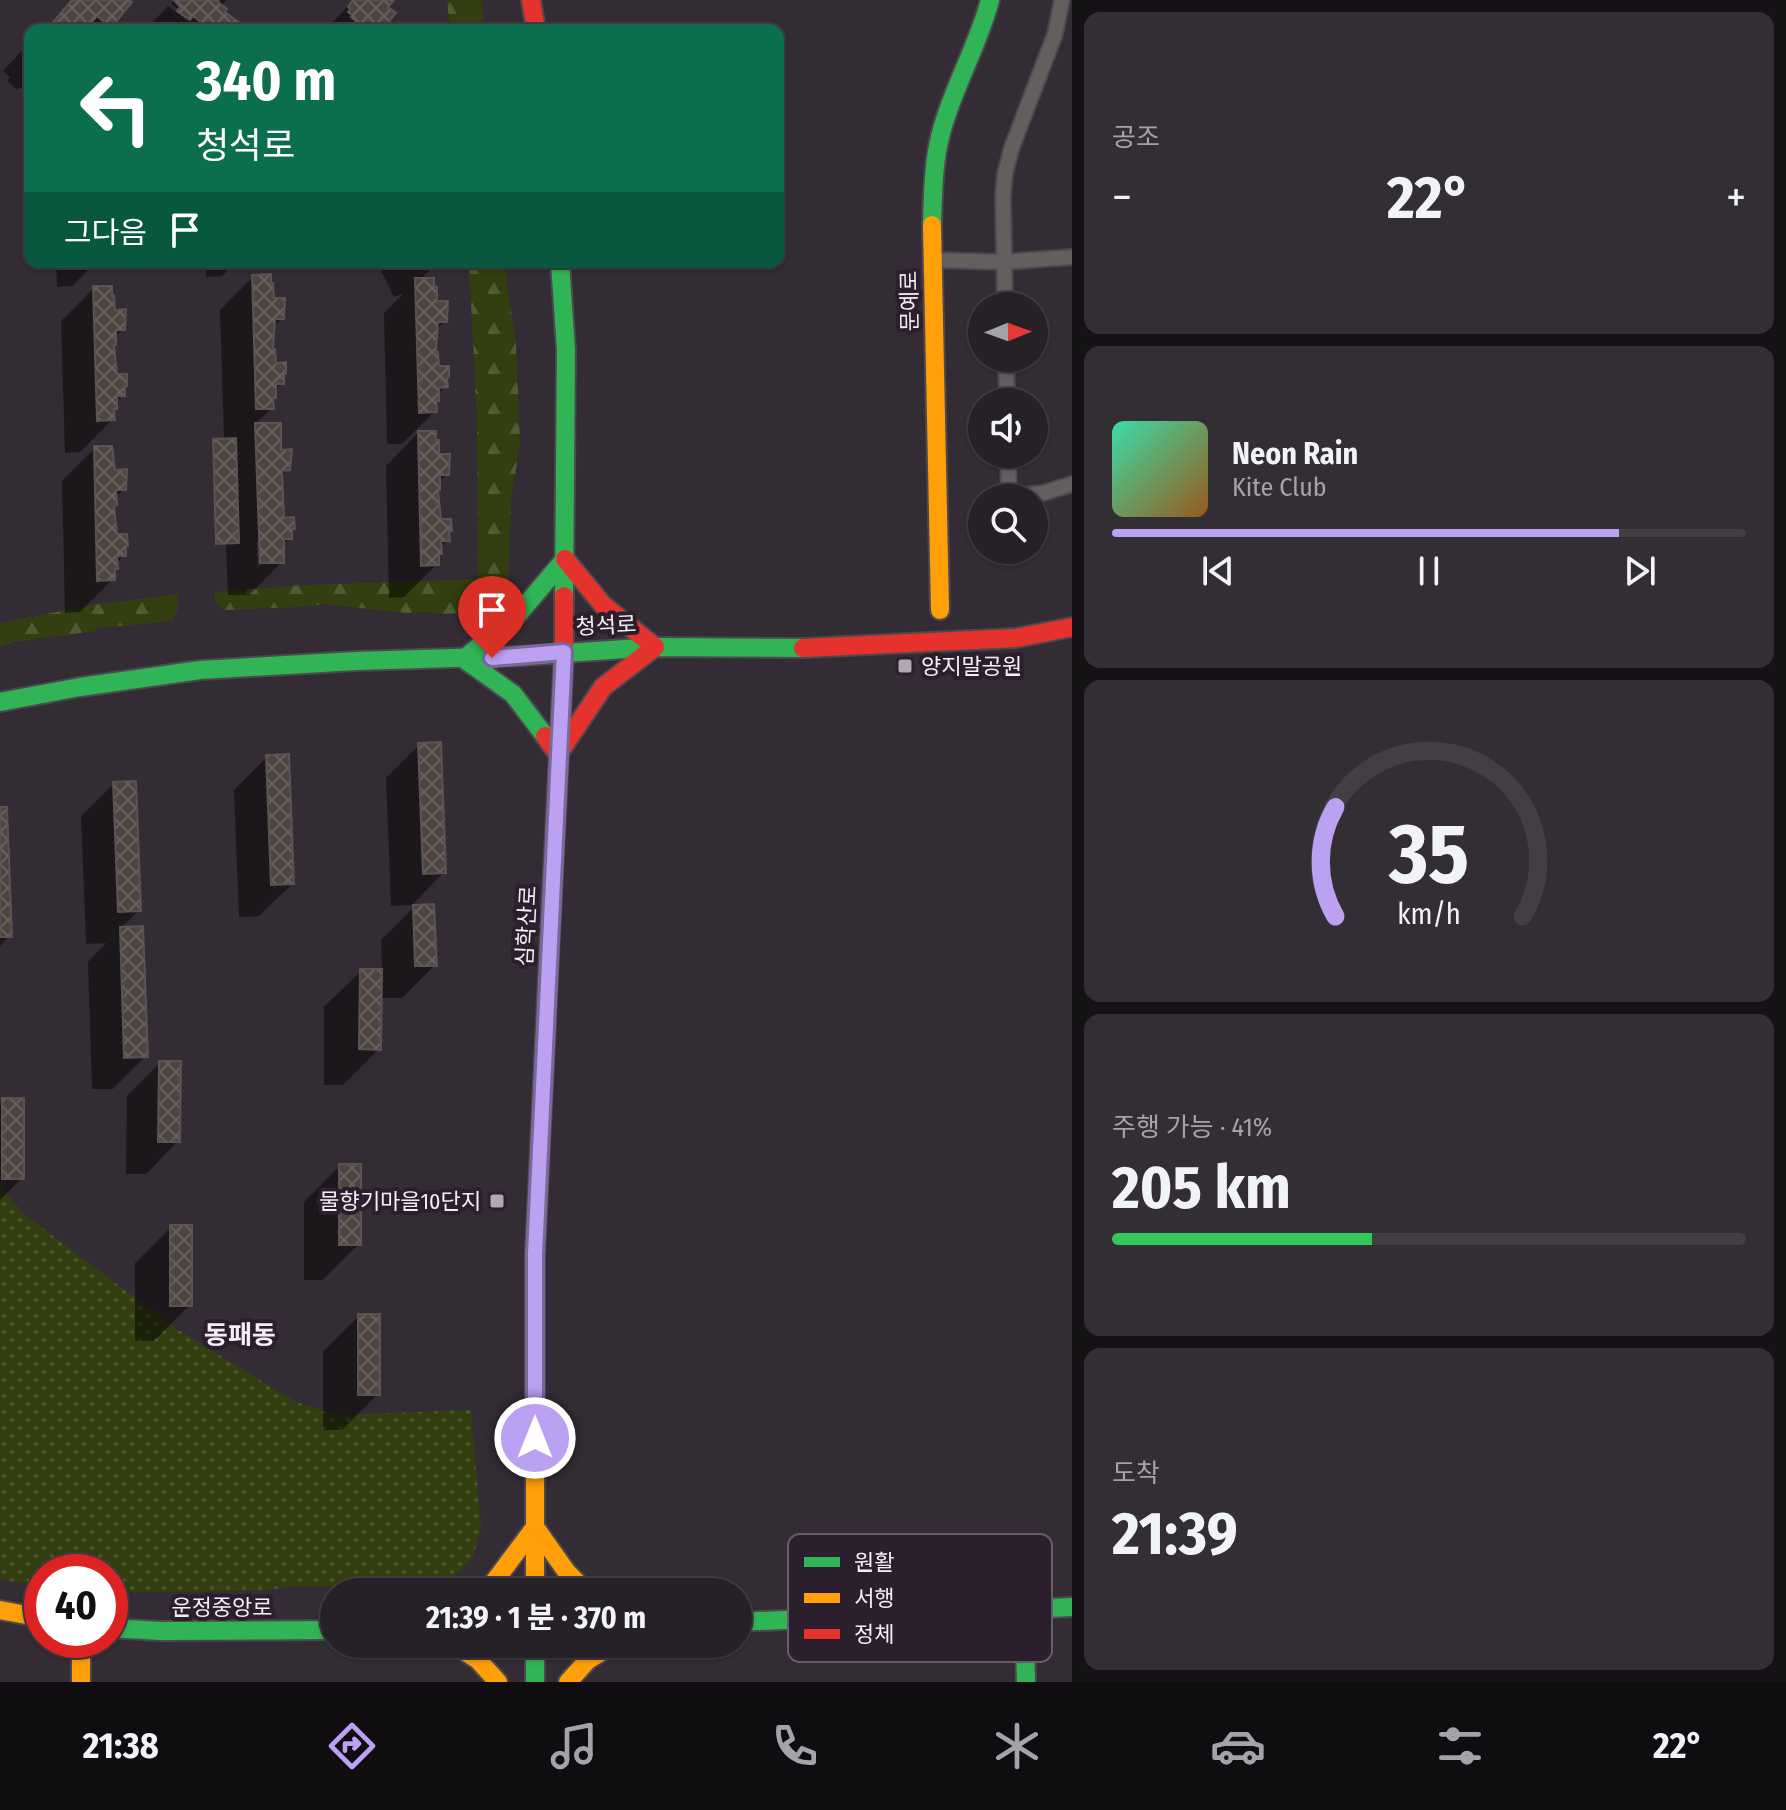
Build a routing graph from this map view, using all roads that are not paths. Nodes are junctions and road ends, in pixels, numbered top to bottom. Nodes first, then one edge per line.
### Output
1 (531, 0) edge
2 (990, 0) edge
3 (1062, 0) edge
4 (535, 24) edge
5 (1072, 257) edge
6 (932, 260) junction
7 (1004, 262) junction
8 (560, 268) edge
9 (1005, 292) edge
10 (1008, 468) edge
11 (1072, 484) edge
12 (565, 559) junction
13 (940, 610) dead end
14 (1072, 627) edge
15 (655, 647) junction
16 (564, 652) junction
17 (464, 659) junction
18 (0, 702) edge
19 (558, 754) junction
20 (535, 1527) junction
21 (497, 1578) edge
22 (535, 1578) edge
23 (573, 1578) edge
24 (1072, 1607) edge
25 (1052, 1608) edge
26 (0, 1610) edge
27 (24, 1615) edge
28 (788, 1620) edge
29 (752, 1621) edge
30 (128, 1629) edge
31 (320, 1630) edge
32 (81, 1658) edge
33 (475, 1658) edge
34 (535, 1658) edge
35 (589, 1658) edge
36 (1025, 1662) edge
37 (81, 1682) edge
38 (498, 1682) edge
39 (535, 1682) edge
40 (568, 1682) edge
41 (1026, 1682) edge

1 - 4 street
2 - 6 street, 문예로
3 - 7 street
5 - 7 street
6 - 7 street
6 - 13 street, 문예로
7 - 9 street
8 - 12 street, 심학산로
10 - 11 street
12 - 15 street
12 - 16 street, 심학산로
12 - 17 street
14 - 15 street, 청석로
15 - 16 street, 청석로
15 - 19 street
16 - 17 street, 청석로
16 - 19 street, 심학산로
17 - 18 street, 청석로
17 - 19 street
19 - 20 street, 심학산로
20 - 21 street
20 - 22 street, 심학산로
20 - 23 street
24 - 25 street
26 - 27 street
28 - 29 street
30 - 31 street, 운정중앙로
32 - 37 street
33 - 38 street
34 - 39 street
35 - 40 street
36 - 41 street

